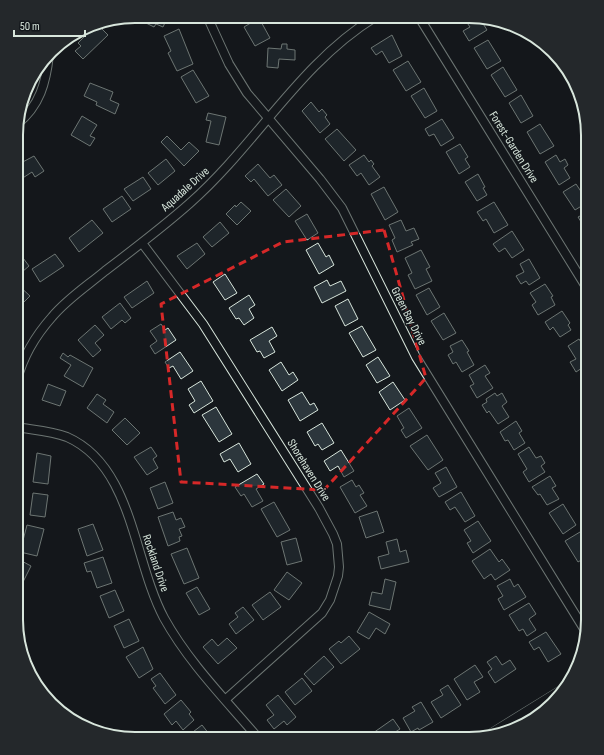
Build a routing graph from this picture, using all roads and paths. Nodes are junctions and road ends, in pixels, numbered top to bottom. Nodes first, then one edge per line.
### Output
1 (210, 23) edge
2 (367, 23) edge
3 (423, 23) edge
4 (48, 65) edge
5 (25, 116) edge
6 (268, 118) junction
7 (142, 243) junction
8 (581, 279) edge
9 (23, 365) edge
10 (23, 428) edge
11 (581, 624) edge
12 (225, 700) junction
13 (547, 700) edge
14 (505, 726) edge
15 (253, 732) edge

1 - 6 street, Green Bay Drive
2 - 6 street, Aquadale Drive
3 - 8 street, Forest-Garden Drive
4 - 5 street
6 - 7 street, Aquadale Drive
6 - 11 street, Green Bay Drive
7 - 9 street, Aquadale Drive
7 - 12 street, Shorehaven Drive
10 - 12 street, Rockland Drive
12 - 15 street, Rockland Drive
13 - 14 street

